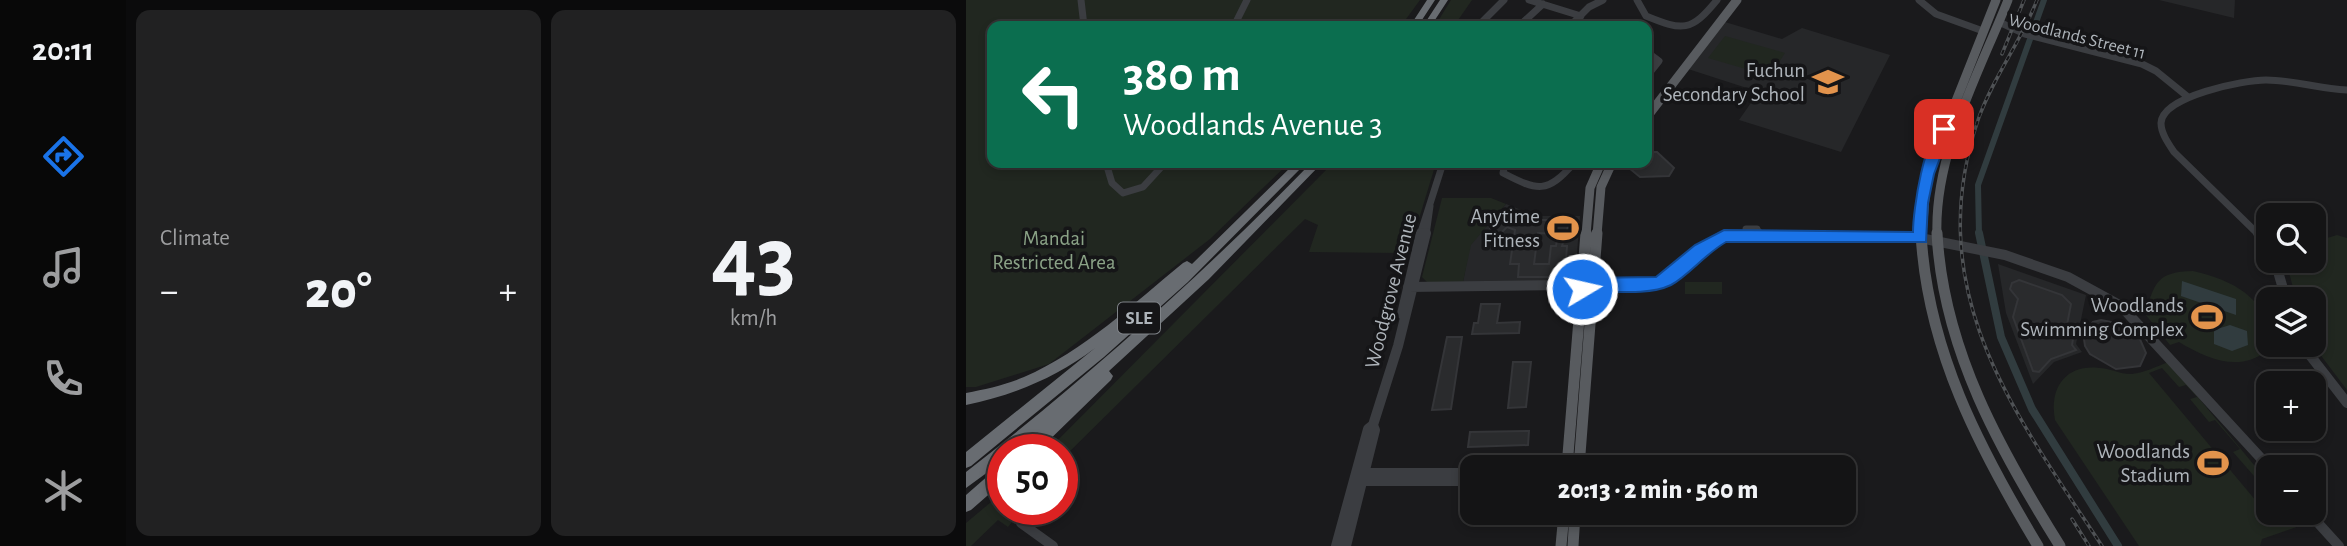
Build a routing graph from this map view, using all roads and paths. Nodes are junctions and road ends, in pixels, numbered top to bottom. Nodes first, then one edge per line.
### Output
1 (1080, 0) edge
2 (1247, 0) edge
3 (1431, 0) edge
4 (1444, 0) edge
5 (1504, 0) edge
6 (1530, 0) edge
7 (1601, 0) edge
8 (1637, 0) edge
9 (1717, 0) edge
10 (1729, 0) edge
11 (1737, 0) edge
12 (1922, 0) edge
13 (1996, 0) edge
14 (2008, 0) edge
15 (1543, 4) junction
16 (1581, 16) junction
17 (1083, 21) edge
18 (1236, 21) edge
19 (1417, 21) edge
20 (1430, 21) edge
21 (1483, 21) edge
22 (1524, 21) edge
23 (1576, 21) edge
24 (1999, 22) junction
25 (1985, 26) junction
26 (1995, 33) junction
27 (2025, 35) junction
28 (1652, 54) edge
29 (1652, 70) edge
30 (2347, 90) edge
31 (2185, 98) junction
32 (1652, 99) edge
33 (1652, 110) edge
34 (1108, 168) edge
35 (1161, 168) edge
36 (1296, 168) edge
37 (1312, 168) edge
38 (1441, 168) edge
39 (1503, 168) edge
40 (1570, 168) edge
41 (1599, 168) edge
42 (1610, 168) edge
43 (1247, 216) junction
44 (1746, 229) dead end
45 (2256, 233) edge
46 (1758, 236) junction
47 (1921, 240) junction
48 (1939, 240) junction
49 (1588, 287) junction
50 (1411, 289) junction
51 (1143, 334) junction
52 (2311, 357) edge
53 (966, 399) edge
54 (2347, 403) edge
55 (1024, 434) edge
56 (1045, 434) edge
57 (1568, 455) edge
58 (1580, 455) edge
59 (2258, 455) edge
60 (966, 461) edge
61 (987, 464) edge
62 (1460, 473) edge
63 (1358, 477) junction
64 (966, 481) edge
65 (1460, 481) edge
66 (987, 486) edge
67 (966, 505) edge
68 (2046, 524) junction
69 (1024, 525) edge
70 (1563, 525) edge
71 (1574, 525) edge
72 (2320, 525) edge
73 (2028, 530) junction
74 (1053, 546) edge
75 (1336, 546) edge
76 (1346, 546) edge
77 (1561, 546) edge
78 (1573, 546) edge
79 (2038, 546) edge
80 (2060, 546) edge
81 (2339, 546) edge

1 - 17 street
2 - 18 street
3 - 19 highway
4 - 20 highway
5 - 21 street
6 - 15 street
7 - 16 street
8 - 9 street
10 - 32 main road
11 - 33 main road
12 - 25 street
13 - 25 main road
14 - 24 main road
15 - 16 street
15 - 22 street
16 - 23 street
24 - 26 main road
24 - 27 street, Woodlands Street 11
25 - 47 main road
26 - 27 street, Woodlands Street 11
26 - 48 main road
27 - 31 street, Woodlands Street 11
28 - 29 street
30 - 31 street
31 - 45 street
34 - 35 street
36 - 43 highway, SLE
37 - 51 highway, SLE
38 - 50 street, Woodgrove Avenue
39 - 40 street
41 - 49 main road
42 - 49 main road
43 - 53 highway
43 - 60 highway, SLE
44 - 46 street
46 - 47 street
46 - 49 street
47 - 48 street
47 - 49 street
47 - 73 main road
48 - 59 street
48 - 68 main road
49 - 50 street
49 - 57 main road
49 - 58 main road
50 - 63 street, Woodgrove Avenue
51 - 55 highway, SLE
51 - 56 highway
52 - 54 street
61 - 64 highway, SLE
62 - 63 street
63 - 65 street
63 - 75 street, Woodgrove Avenue
63 - 76 street, Woodgrove Avenue
66 - 67 highway
68 - 73 main road
68 - 80 main road
69 - 74 street
70 - 77 main road
71 - 78 main road
72 - 81 street
73 - 79 main road

